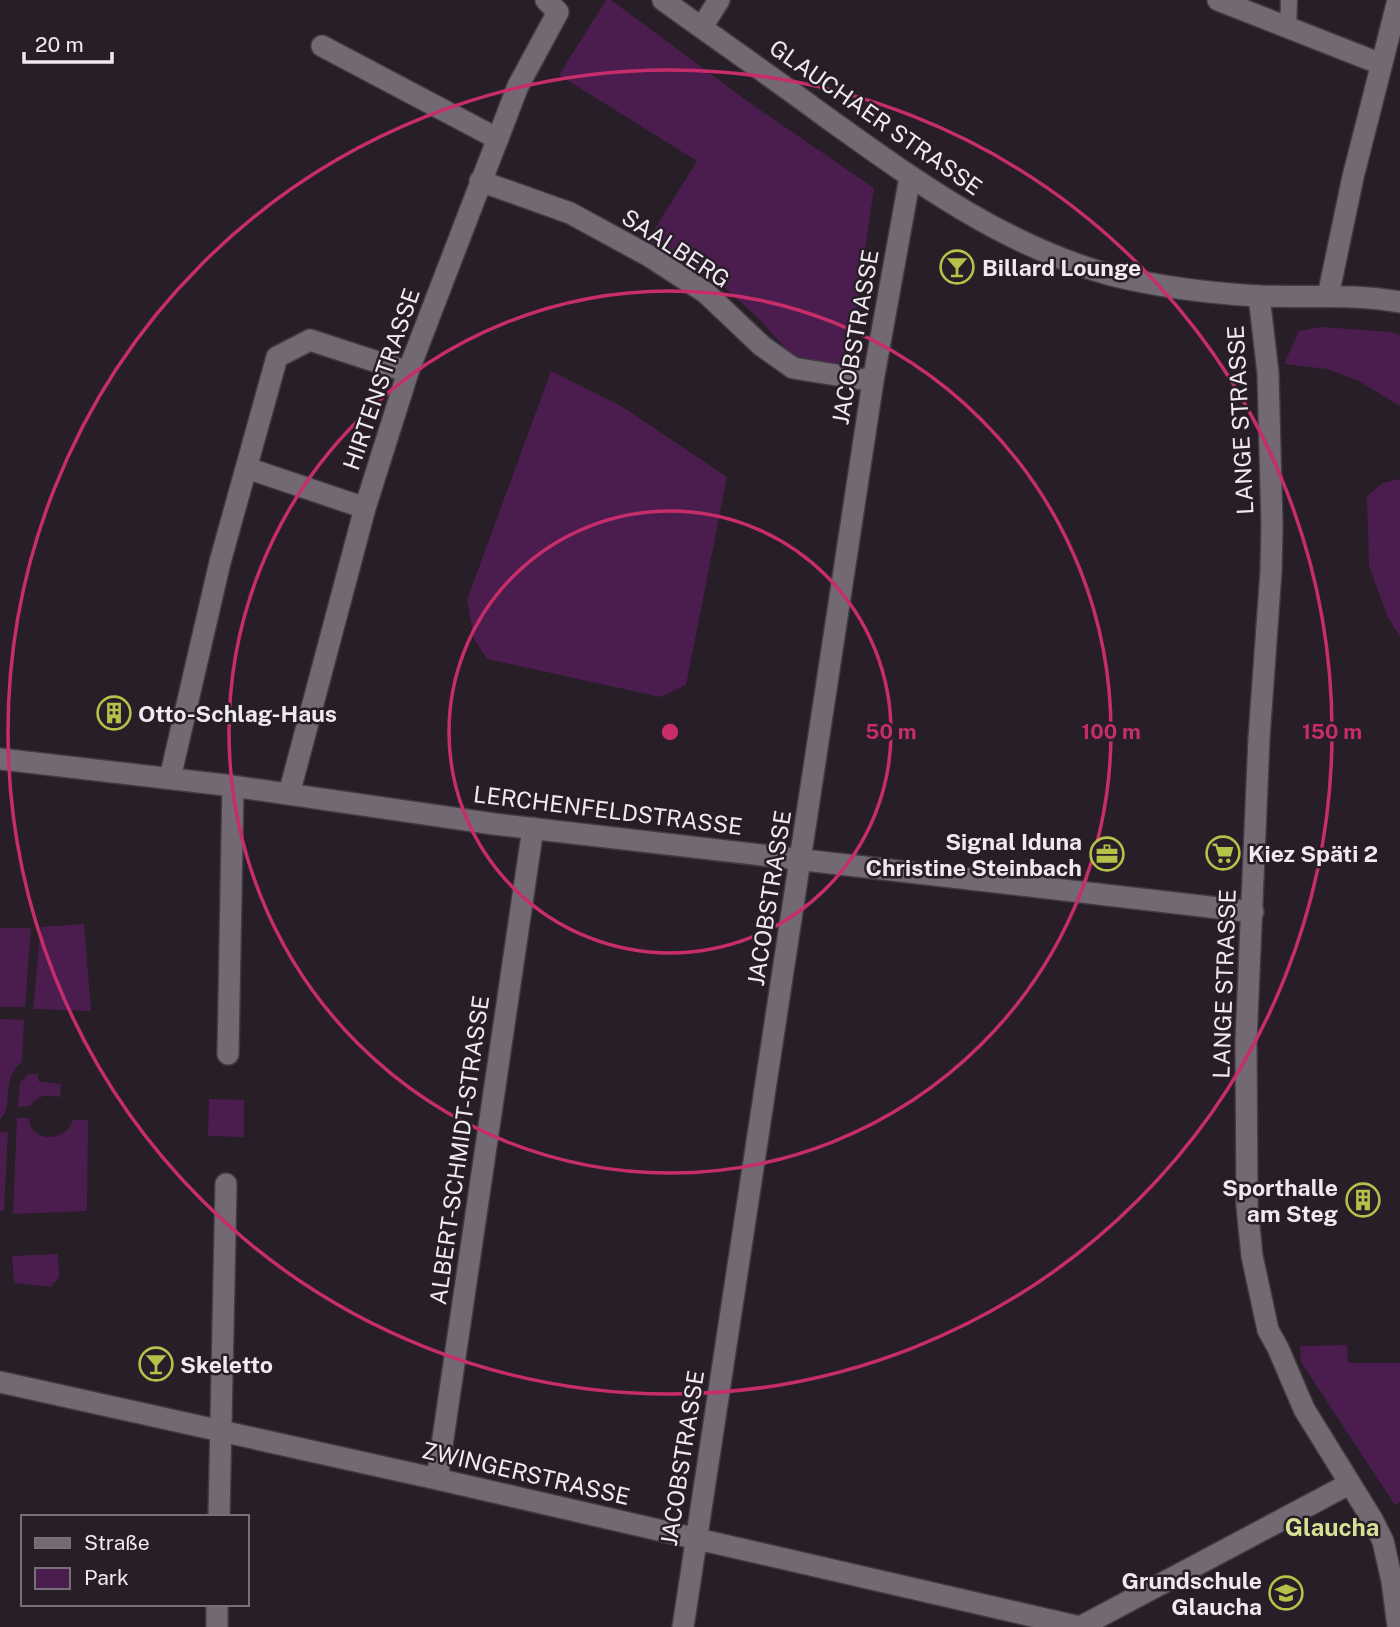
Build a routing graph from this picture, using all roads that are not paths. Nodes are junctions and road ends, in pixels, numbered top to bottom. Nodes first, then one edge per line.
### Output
1 (546, 0) edge
2 (663, 0) edge
3 (719, 0) edge
4 (1218, 0) edge
5 (1289, 0) edge
6 (1398, 0) edge
7 (1396, 23) edge
8 (702, 27) junction
9 (1288, 29) junction
10 (322, 46) dead end
11 (1381, 64) junction
12 (498, 139) junction
13 (910, 177) junction
14 (480, 181) junction
15 (1259, 296) junction
16 (1328, 296) junction
17 (1400, 302) edge
18 (408, 372) junction
19 (873, 381) junction
20 (247, 468) junction
21 (365, 508) junction
22 (0, 759) edge
23 (170, 778) junction
24 (233, 786) junction
25 (289, 794) junction
26 (533, 828) junction
27 (801, 860) junction
28 (1253, 912) junction
29 (228, 1054) dead end
30 (226, 1184) dead end
31 (0, 1382) edge
32 (220, 1432) junction
33 (437, 1479) junction
34 (1349, 1484) junction
35 (219, 1515) edge
36 (696, 1538) junction
37 (217, 1606) edge
38 (1399, 1621) edge
39 (217, 1627) edge
40 (683, 1627) edge
41 (1080, 1627) edge

1 - 12 street, HIRTENSTRASSE
2 - 8 street, GLAUCHAER STRASSE
3 - 8 street
4 - 9 street
5 - 9 lane
6 - 7 street
7 - 11 street
8 - 13 street, GLAUCHAER STRASSE
9 - 11 street
10 - 12 street
11 - 16 street
12 - 14 street, HIRTENSTRASSE
13 - 15 street, GLAUCHAER STRASSE
13 - 19 street, JACOBSTRASSE
14 - 18 street, HIRTENSTRASSE
14 - 19 street, SAALBERG
15 - 16 street, GLAUCHAER STRASSE
15 - 28 street, LANGE STRASSE
16 - 17 street, GLAUCHAER STRASSE
18 - 20 street
18 - 21 street, HIRTENSTRASSE
19 - 27 street, JACOBSTRASSE
20 - 21 street
20 - 23 street
21 - 25 street, HIRTENSTRASSE
22 - 23 street, LERCHENFELDSTRASSE
23 - 24 street, LERCHENFELDSTRASSE
24 - 25 street, LERCHENFELDSTRASSE
24 - 29 street
25 - 26 street, LERCHENFELDSTRASSE
26 - 27 street, LERCHENFELDSTRASSE
26 - 33 street, ALBERT-SCHMIDT-STRASSE
27 - 28 street, LERCHENFELDSTRASSE
27 - 36 street, JACOBSTRASSE
28 - 34 street, LANGE STRASSE
30 - 32 street
31 - 32 street, ZWINGERSTRASSE
32 - 33 street, ZWINGERSTRASSE
32 - 35 street
33 - 36 street, ZWINGERSTRASSE
34 - 38 street, LANGE STRASSE
34 - 41 street, ZWINGERSTRASSE
36 - 40 street, JACOBSTRASSE
36 - 41 street, ZWINGERSTRASSE
37 - 39 street

